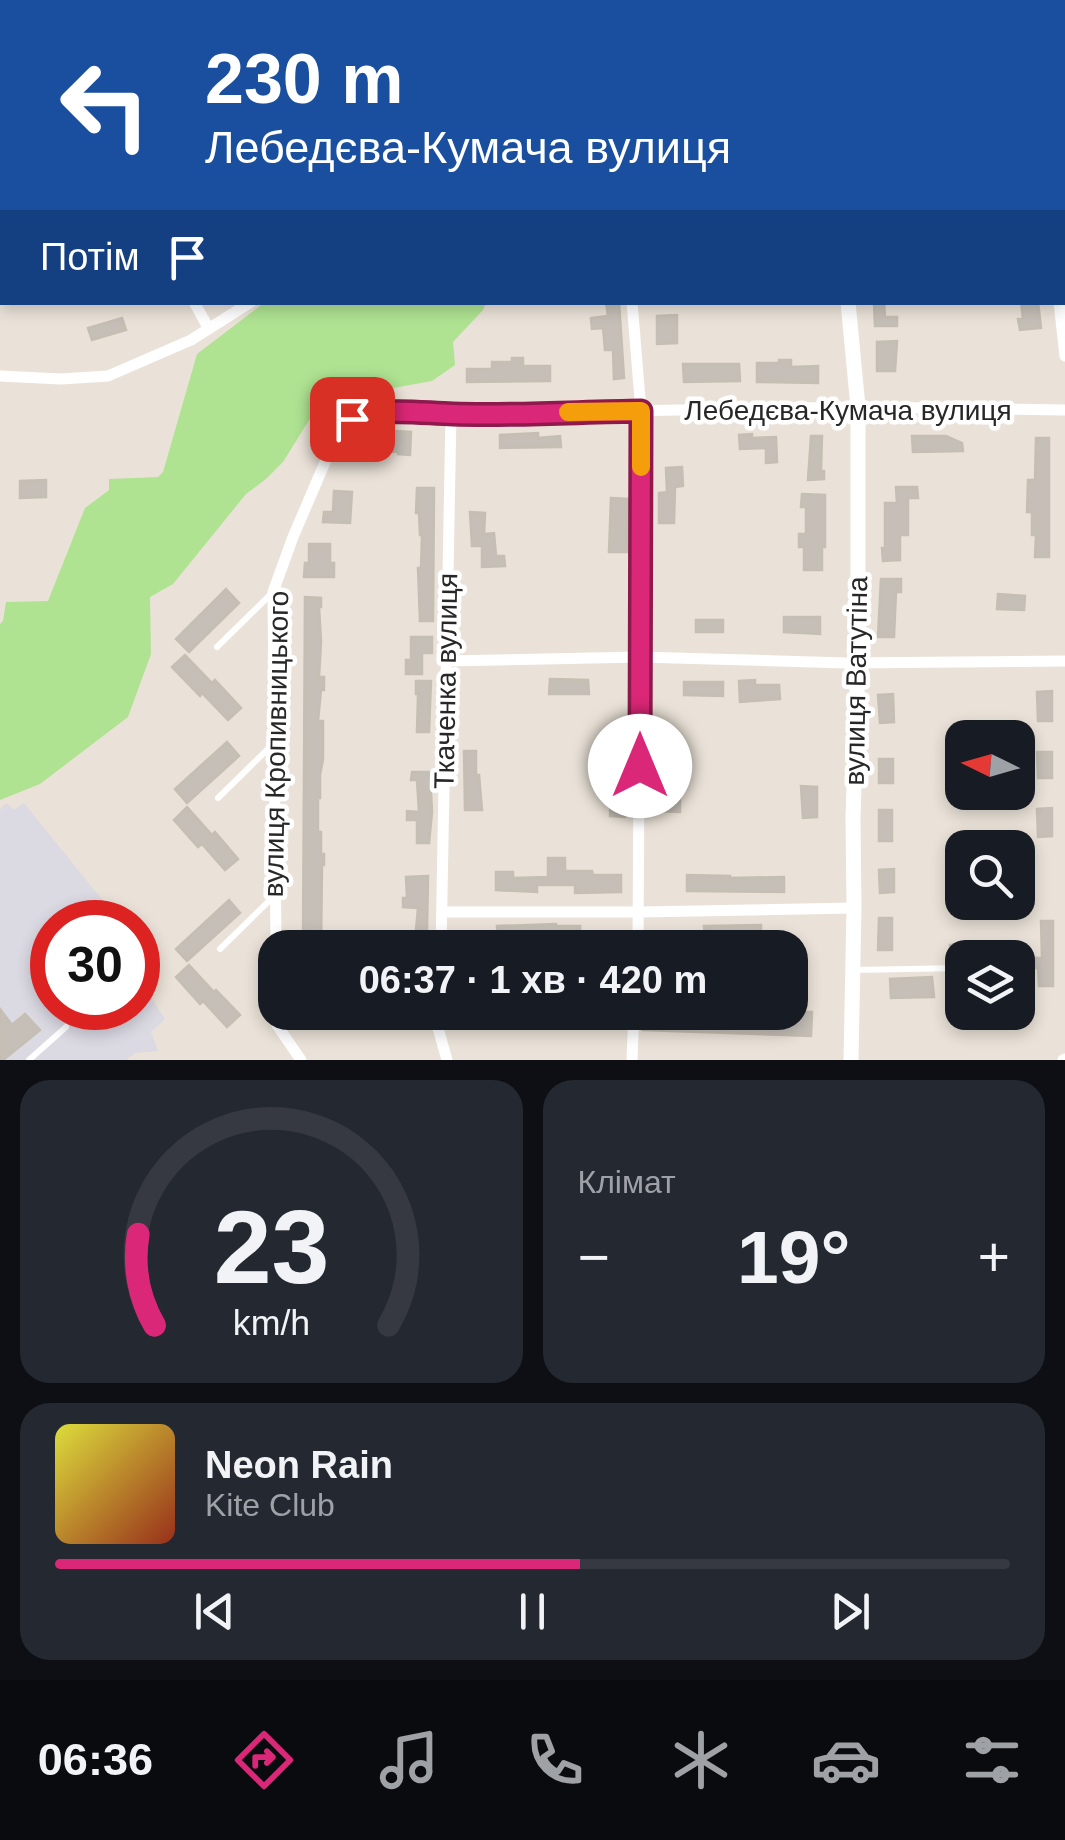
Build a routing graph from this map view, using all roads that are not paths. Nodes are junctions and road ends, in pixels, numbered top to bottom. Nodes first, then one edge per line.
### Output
1 (196, 305) edge
2 (246, 305) edge
3 (632, 305) edge
4 (848, 305) edge
5 (1059, 305) edge
6 (210, 328) junction
7 (1065, 356) edge
8 (0, 376) edge
9 (858, 407) junction
10 (1065, 410) edge
11 (641, 411) junction
12 (450, 414) junction
13 (338, 432) joint
14 (273, 592) junction
15 (217, 647) dead end
16 (640, 657) junction
17 (446, 660) junction
18 (1065, 661) edge
19 (858, 662) junction
20 (274, 744) junction
21 (218, 798) dead end
22 (274, 896) junction
23 (854, 908) junction
24 (442, 912) junction
25 (640, 912) junction
26 (275, 930) edge
27 (442, 930) edge
28 (639, 930) edge
29 (220, 948) dead end
30 (945, 968) edge
31 (852, 970) junction
32 (63, 1030) edge
33 (281, 1030) edge
34 (439, 1030) edge
35 (633, 1030) edge
36 (29, 1060) edge
37 (301, 1060) edge
38 (447, 1060) edge
39 (632, 1060) edge
40 (851, 1060) edge

1 - 6 street
2 - 6 street
3 - 11 street
4 - 9 street, вулиця Ватутіна
5 - 7 street
6 - 8 street
9 - 10 street, Лебедєва-Кумача вулиця
9 - 11 street, Лебедєва-Кумача вулиця
9 - 19 street, вулиця Ватутіна
11 - 12 street, Лебедєва-Кумача вулиця
11 - 16 street
12 - 13 street, Лебедєва-Кумача вулиця
12 - 17 street, Ткаченка вулиця
13 - 14 street, вулиця Кропивницького
14 - 15 lane
14 - 20 street, вулиця Кропивницького
16 - 17 street
16 - 19 street
16 - 25 street
17 - 24 street, Ткаченка вулиця
18 - 19 street
19 - 23 street, вулиця Ватутіна
20 - 21 lane
20 - 22 street, вулиця Кропивницького
22 - 26 street, вулиця Кропивницького
22 - 29 lane
23 - 25 street
23 - 31 street, вулиця Ватутіна
24 - 25 street
24 - 27 street, Ткаченка вулиця
25 - 28 street
30 - 31 lane
31 - 40 street, вулиця Ватутіна
32 - 36 lane
33 - 37 street
34 - 38 street
35 - 39 street

